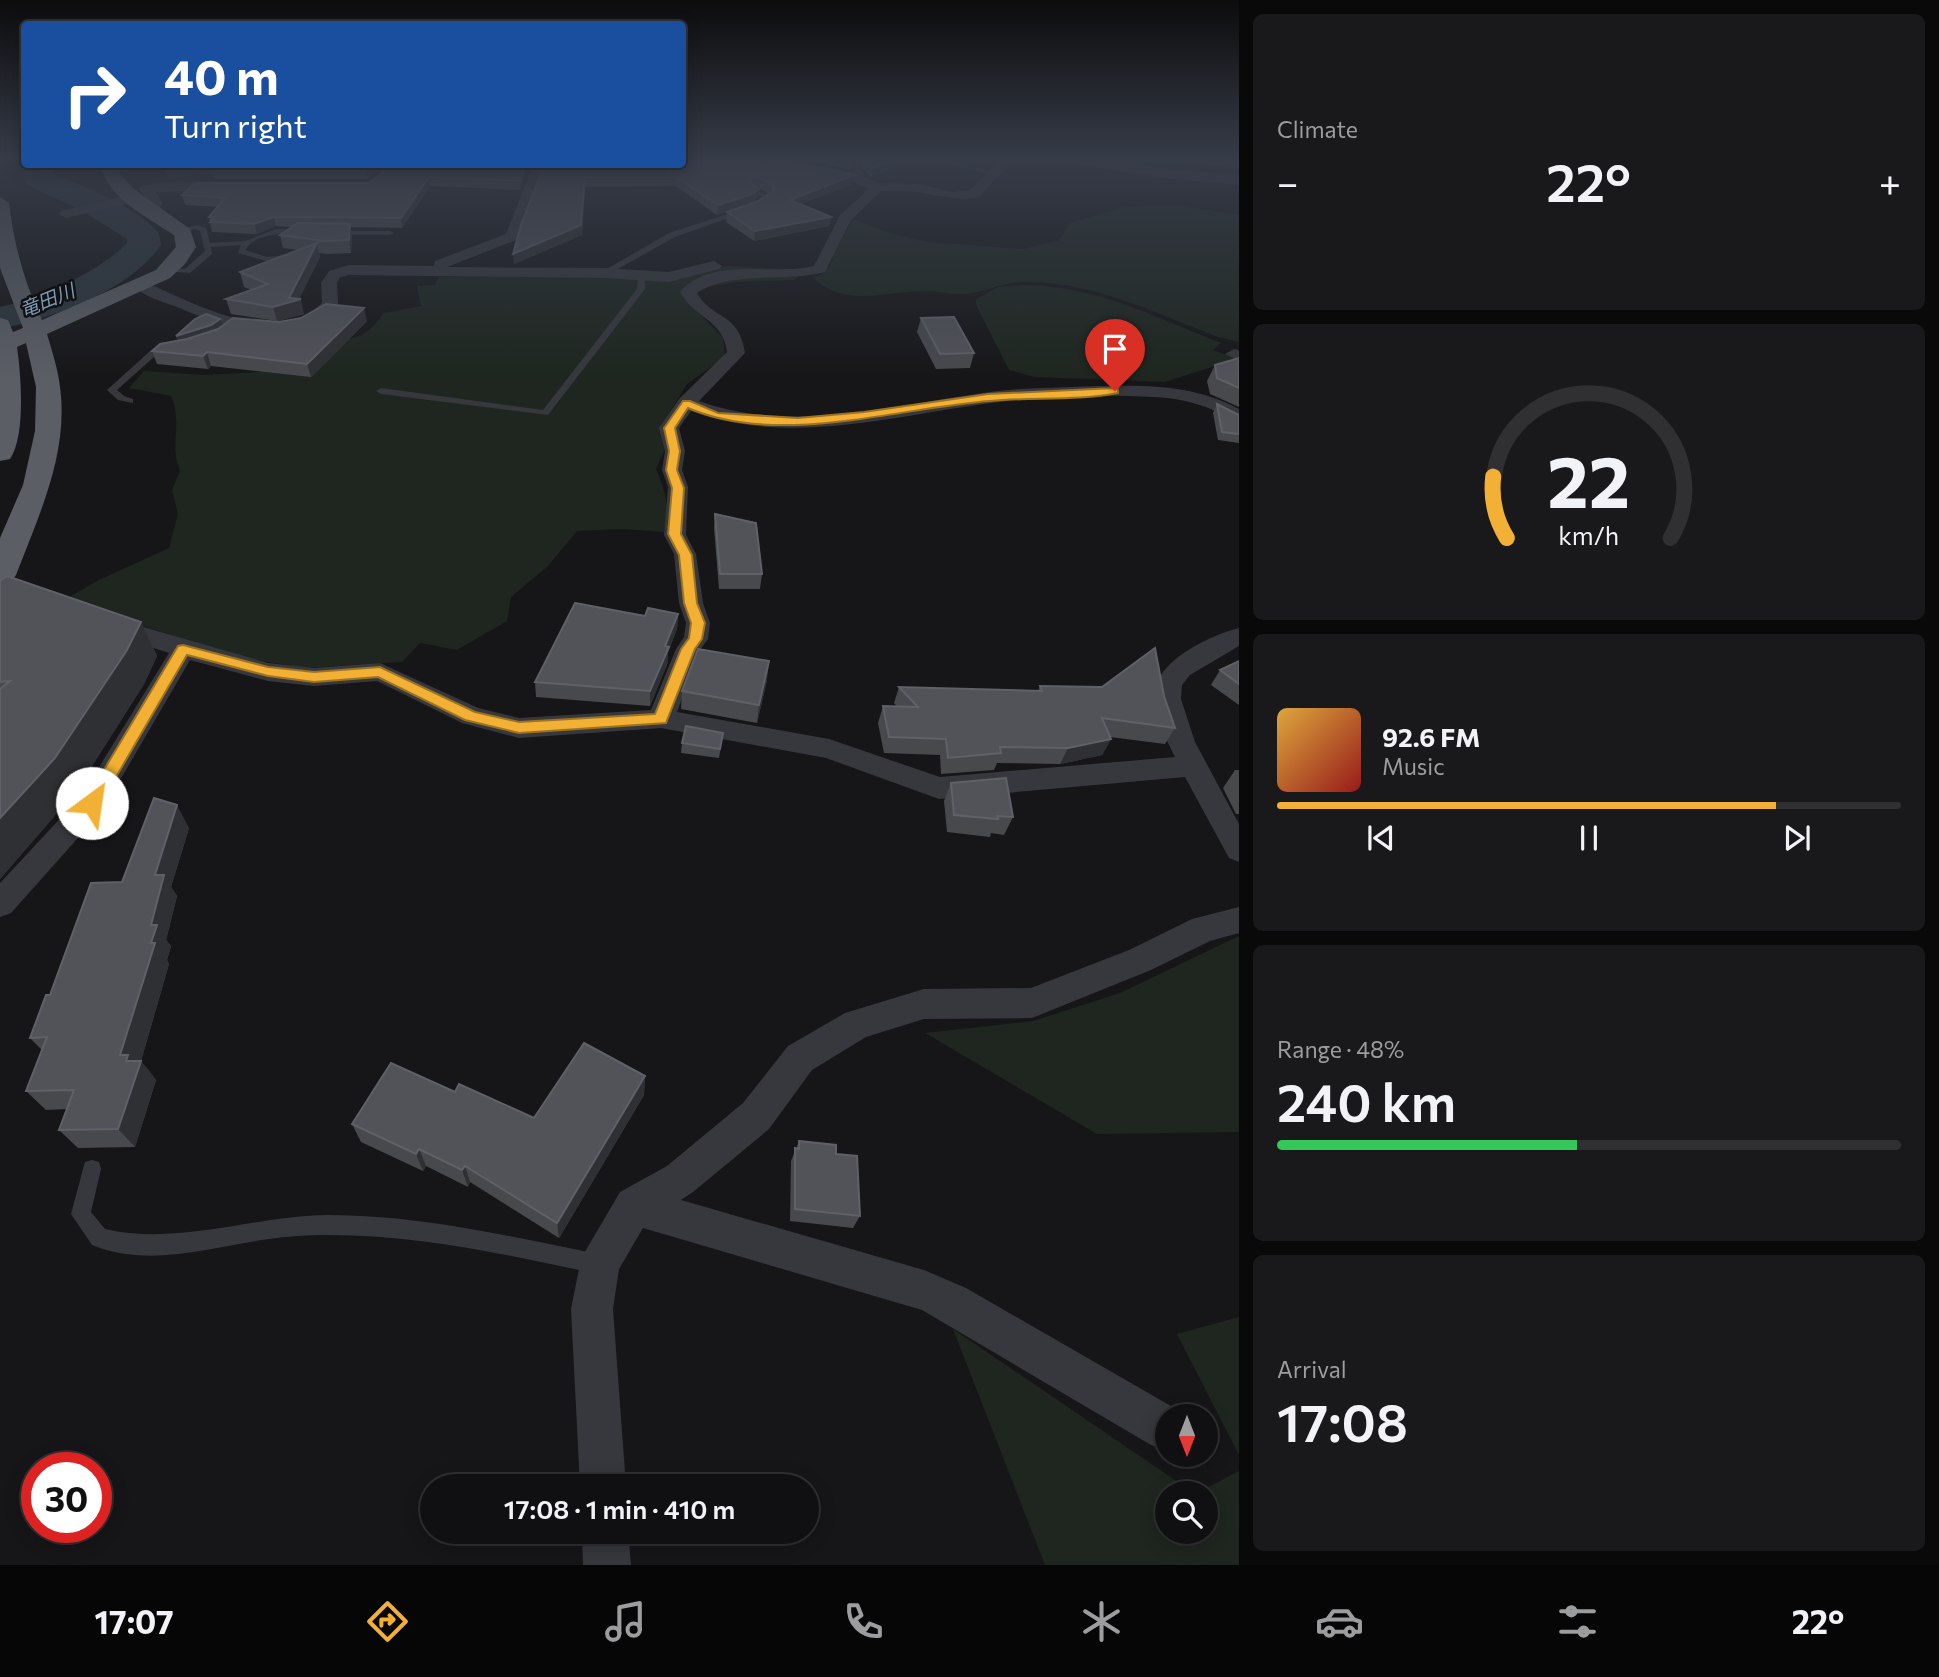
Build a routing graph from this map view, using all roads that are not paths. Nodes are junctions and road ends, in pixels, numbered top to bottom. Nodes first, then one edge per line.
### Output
1 (3, 233) edge
2 (181, 233) edge
3 (204, 233) edge
4 (271, 233) edge
5 (514, 233) edge
6 (679, 233) edge
7 (838, 233) edge
8 (246, 243) junction
9 (208, 245) junction
10 (302, 255) edge
11 (820, 269) junction
12 (167, 270) junction
13 (416, 272) junction
14 (604, 273) junction
15 (641, 276) junction
16 (141, 286) junction
17 (34, 329) junction
18 (2, 339) edge
19 (178, 349) edge
20 (380, 391) dead end
21 (130, 401) dead end
22 (686, 404) junction
23 (1239, 417) edge
24 (0, 453) edge
25 (5, 586) edge
26 (93, 620) edge
27 (1239, 636) edge
28 (183, 650) junction
29 (661, 719) junction
30 (1193, 766) junction
31 (1239, 850) edge
32 (0, 904) edge
33 (1239, 920) edge
34 (92, 1168) dead end
35 (634, 1206) junction
36 (600, 1264) junction
37 (1155, 1422) edge
38 (602, 1474) edge
39 (606, 1544) edge
40 (607, 1565) edge

1 - 17 highway
2 - 12 highway
3 - 9 lane
4 - 8 lane
5 - 13 street
6 - 14 lane
7 - 11 street
8 - 9 lane
8 - 10 lane
9 - 12 lane
11 - 15 street
11 - 22 street
12 - 16 highway
13 - 14 street
13 - 16 street
14 - 15 street
15 - 20 lane
16 - 17 highway
17 - 18 highway
17 - 25 highway
18 - 24 highway
19 - 21 lane
22 - 23 street
22 - 29 street
26 - 28 street
27 - 30 street
28 - 29 street
28 - 32 street
29 - 30 street
30 - 31 street
33 - 35 street
34 - 36 lane
35 - 36 street
35 - 37 street
36 - 38 street
39 - 40 street

